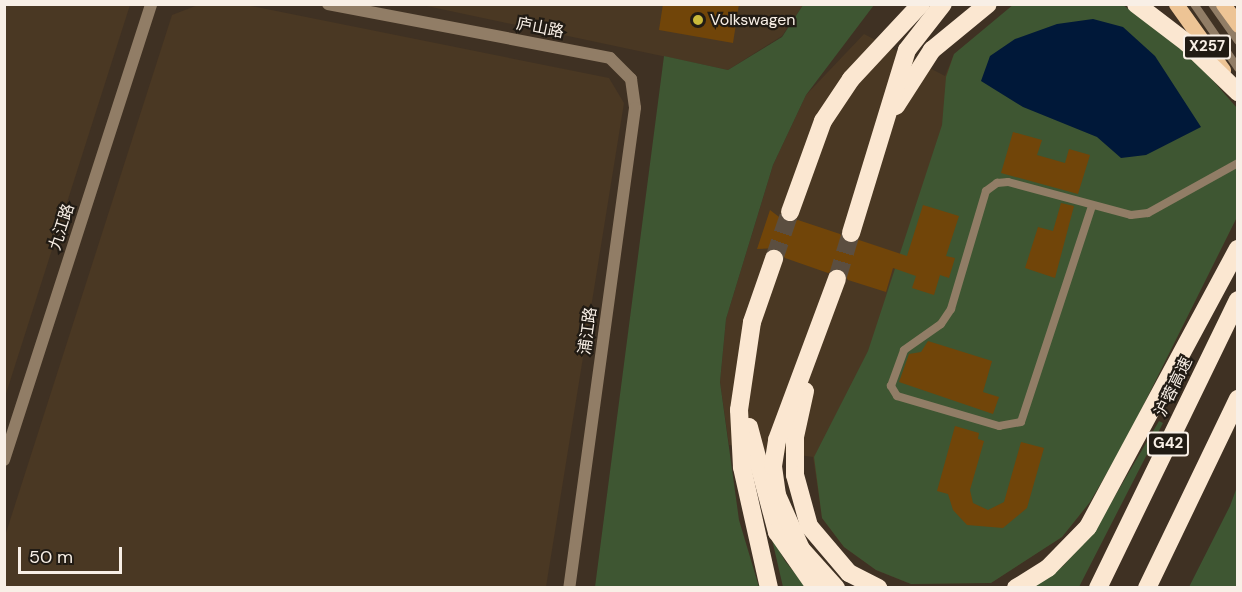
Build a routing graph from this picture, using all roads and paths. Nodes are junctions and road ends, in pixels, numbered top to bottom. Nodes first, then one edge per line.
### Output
1 (151, 4) edge
2 (328, 4) edge
3 (905, 4) edge
4 (921, 4) edge
5 (943, 4) edge
6 (988, 4) edge
7 (1136, 4) edge
8 (1176, 4) edge
9 (1194, 4) edge
10 (1212, 4) edge
11 (1222, 4) edge
12 (1238, 25) edge
13 (1238, 41) edge
14 (1238, 68) edge
15 (631, 79) joint
16 (851, 79) junction
17 (1238, 91) edge
18 (874, 151) junction
19 (1238, 163) edge
20 (1092, 206) junction
21 (790, 212) tunnel mouth
22 (851, 233) tunnel mouth
23 (1238, 249) edge
24 (774, 259) tunnel mouth
25 (837, 279) tunnel mouth
26 (1238, 300) edge
27 (820, 326) junction
28 (743, 362) junction
29 (1237, 400) edge
30 (4, 460) edge
31 (569, 588) edge
32 (769, 588) edge
33 (816, 588) edge
34 (836, 588) edge
35 (878, 588) edge
36 (1016, 588) edge
37 (1098, 588) edge
38 (1147, 588) edge
39 (1156, 588) edge

1 - 30 street, 九江路
2 - 15 street, 庐山路
3 - 16 highway
4 - 16 highway
5 - 18 highway
6 - 18 highway
7 - 17 highway
8 - 17 main road, X257
9 - 14 lane
10 - 13 lane
11 - 12 main road, X257
15 - 31 street, 浦江路
16 - 21 highway
18 - 22 highway
19 - 20 lane
20 - 20 lane
23 - 36 highway
24 - 28 highway
25 - 27 highway
26 - 37 highway, 沪蓉高速 / G42
27 - 34 highway
27 - 35 highway
28 - 32 highway
28 - 33 highway
29 - 38 highway, G42
29 - 39 highway

